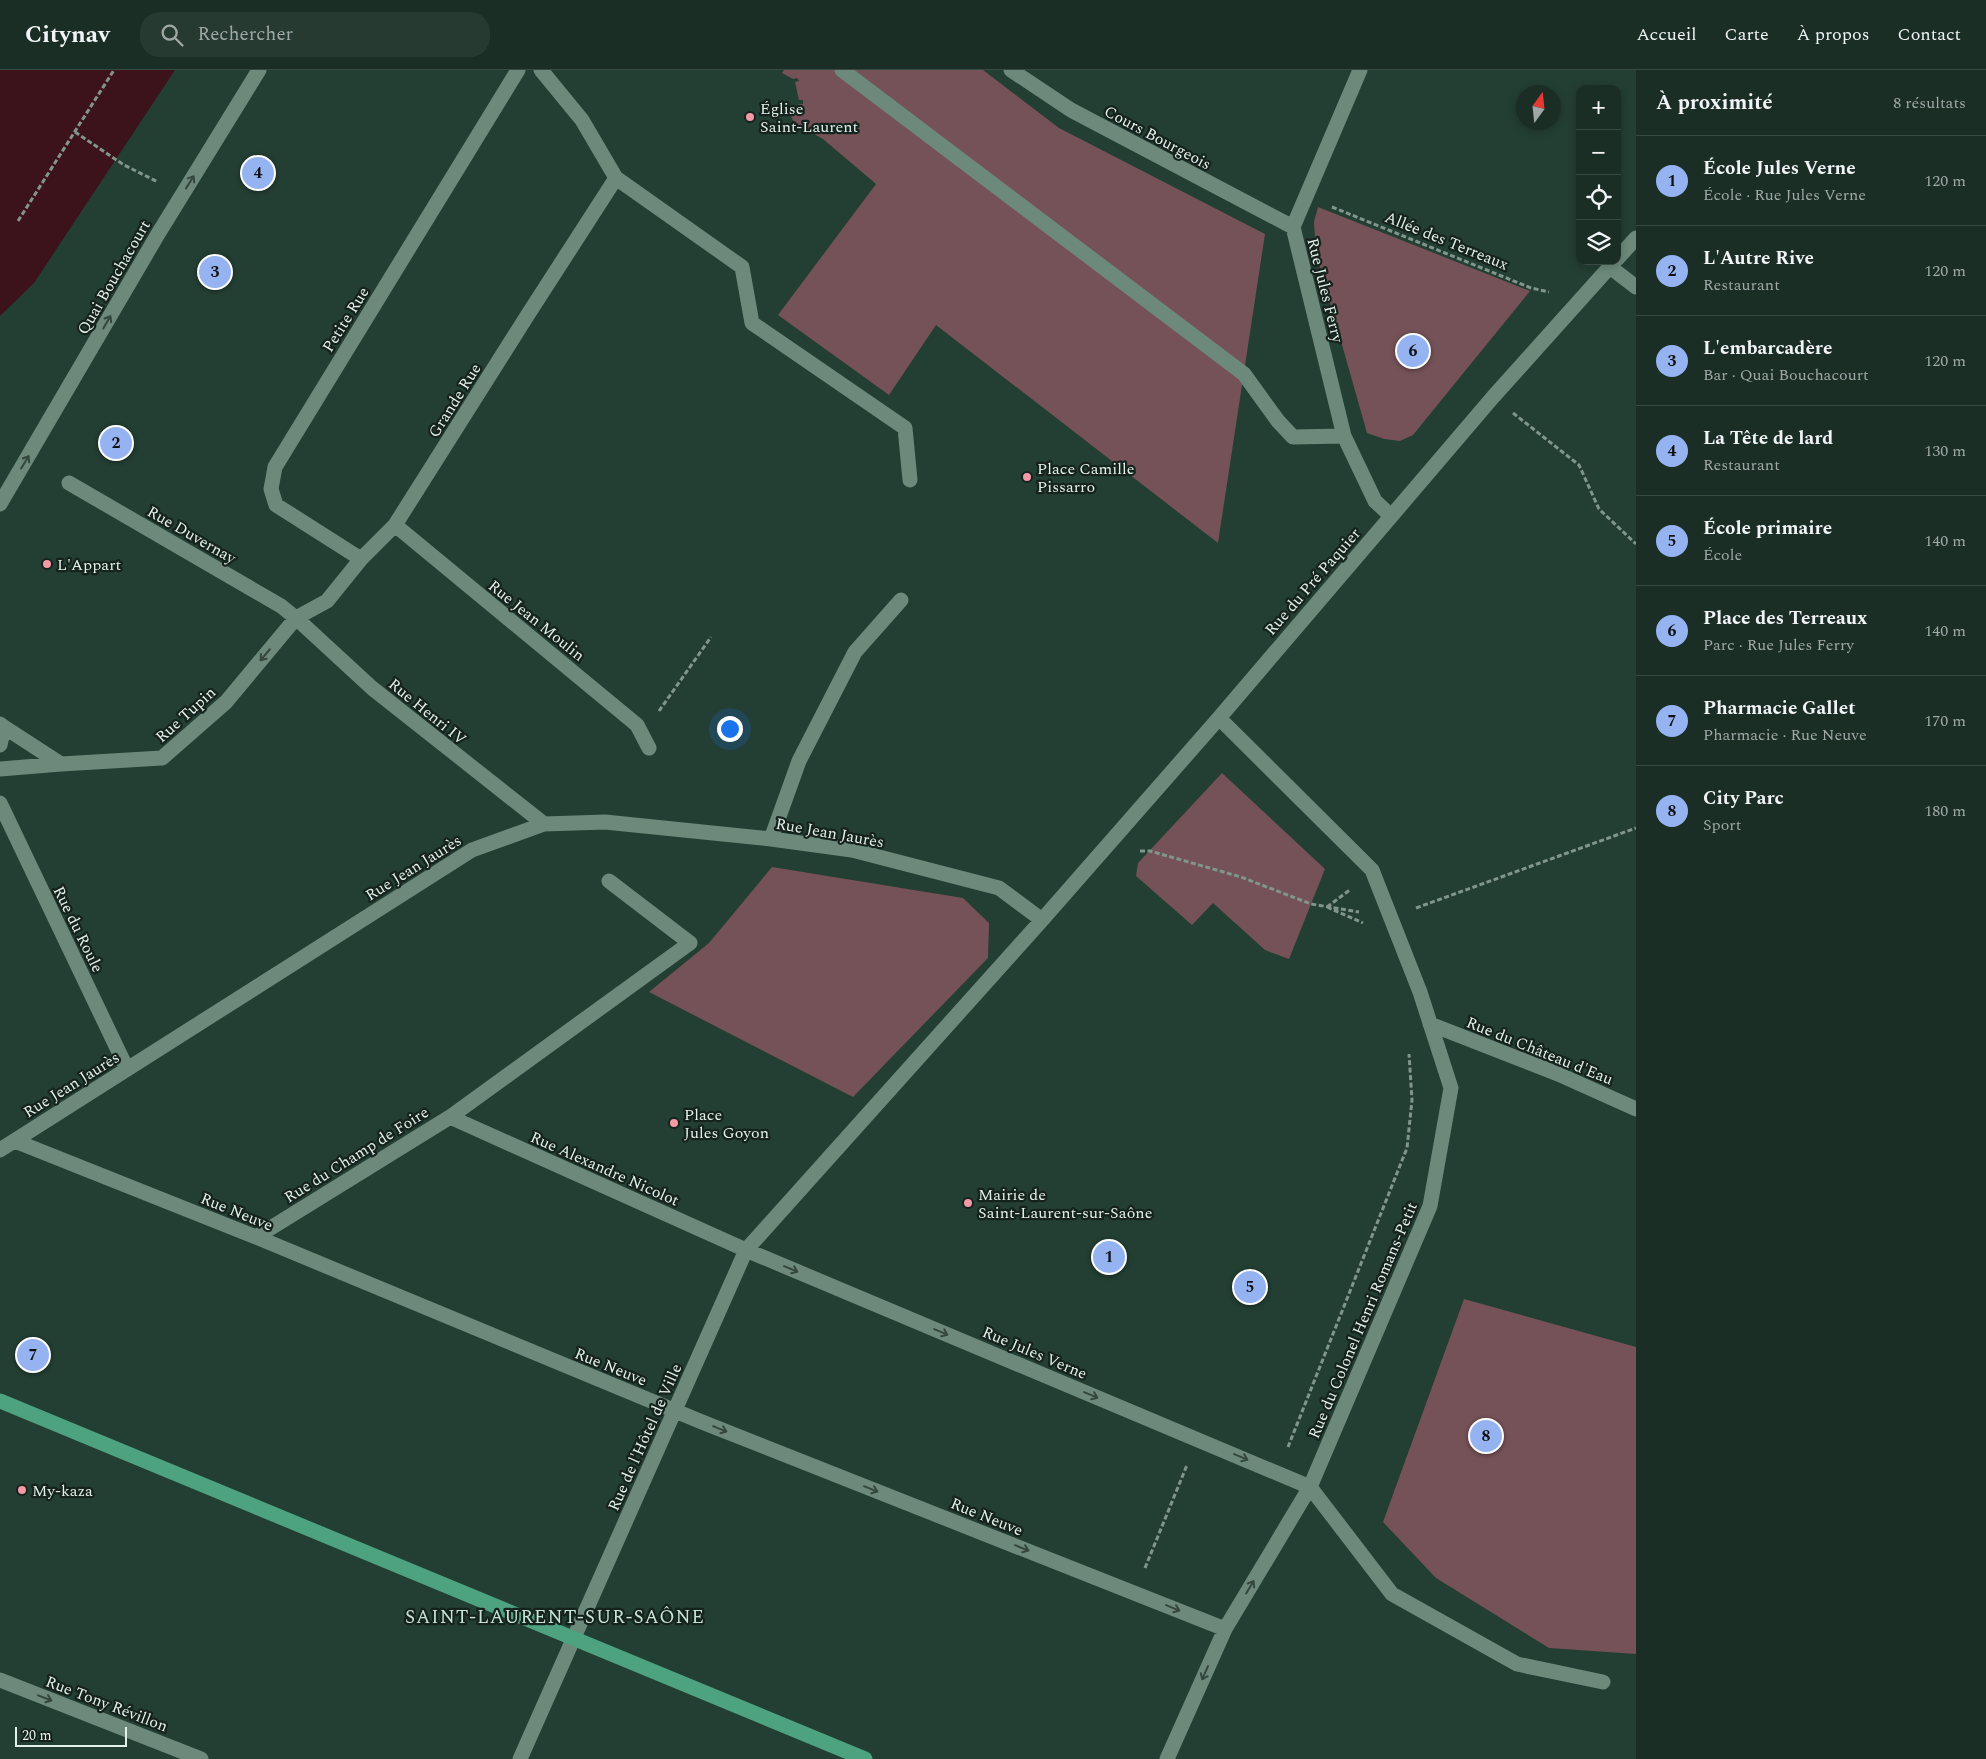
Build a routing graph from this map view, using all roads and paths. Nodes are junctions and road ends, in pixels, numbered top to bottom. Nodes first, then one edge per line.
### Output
1 (114, 70) edge
2 (258, 70) edge
3 (518, 70) edge
4 (541, 70) edge
5 (842, 70) edge
6 (1011, 70) edge
7 (1360, 70) edge
8 (75, 132) junction
9 (616, 178) junction
10 (182, 194) junction
11 (1306, 196) junction
12 (18, 221) dead end
13 (1293, 227) junction
14 (1636, 238) edge
15 (1621, 254) edge
16 (1611, 265) edge
17 (1617, 265) edge
18 (1636, 287) edge
19 (1581, 300) junction
20 (1493, 397) junction
21 (1344, 436) junction
22 (910, 480) dead end
23 (69, 483) dead end
24 (0, 504) edge
25 (1391, 516) junction
26 (395, 526) junction
27 (1636, 544) edge
28 (361, 558) junction
29 (901, 600) dead end
30 (296, 618) junction
31 (710, 636) dead end
32 (1219, 718) junction
33 (637, 724) junction
34 (2, 726) edge
35 (0, 745) edge
36 (649, 748) dead end
37 (61, 764) junction
38 (0, 769) edge
39 (0, 803) edge
40 (544, 824) junction
41 (1636, 828) edge
42 (771, 839) junction
43 (1102, 852) junction
44 (609, 881) dead end
45 (1327, 907) junction
46 (1391, 917) junction
47 (1042, 920) junction
48 (1367, 926) dead end
49 (1430, 1024) junction
50 (1409, 1048) dead end
51 (127, 1069) junction
52 (1636, 1109) edge
53 (450, 1117) junction
54 (15, 1141) junction
55 (0, 1150) edge
56 (256, 1238) junction
57 (746, 1250) junction
58 (0, 1401) edge
59 (674, 1411) junction
60 (1198, 1439) junction
61 (1288, 1447) dead end
62 (1310, 1487) junction
63 (1135, 1593) junction
64 (1225, 1629) junction
65 (573, 1638) junction
66 (0, 1680) edge
67 (1603, 1682) dead end
68 (201, 1759) edge
69 (520, 1759) edge
70 (865, 1759) edge
71 (1168, 1759) edge

1 - 8 path
10 -> 2 street, Quai Bouchacourt
3 - 28 street, Petite Rue
4 - 9 street
5 - 21 street
6 - 13 street, Cours Bourgeois
7 - 11 street, Rue Jules Ferry
8 - 10 path
8 - 12 path
9 - 22 street
9 - 26 street, Grande Rue
24 -> 10 street, Quai Bouchacourt
11 - 13 street, Rue Jules Ferry
11 - 19 path, Allée des Terreaux
13 - 21 street, Rue Jules Ferry
14 - 15 street, Rue du Pré Paquier
16 - 19 street, Rue du Pré Paquier
17 - 18 street
19 - 20 street, Rue du Pré Paquier
20 - 25 street, Rue du Pré Paquier
20 - 27 path
21 - 25 street, Rue Jules Ferry
23 - 30 street, Rue Duvernay
25 - 32 street, Rue du Pré Paquier
26 - 28 street, Grande Rue
26 - 33 street, Rue Jean Moulin
28 - 30 street, Grande Rue
29 - 42 street
30 -> 37 street, Rue Tupin
30 - 40 street, Rue Henri IV
31 - 33 path
32 - 43 street, Rue du Pré Paquier
32 - 46 street, Rue du Colonel Henri Romans-Petit
33 - 36 street, Rue Jean Moulin
34 - 35 street
34 - 37 street
37 - 38 street, Rue Tupin
39 - 51 street, Rue du Roule
40 - 42 street, Rue Jean Jaurès
40 - 51 street, Rue Jean Jaurès
41 - 46 path
42 - 47 street, Rue Jean Jaurès
43 - 45 path
43 - 47 street, Rue du Pré Paquier
44 - 53 street
45 - 46 path
45 - 48 path
46 - 49 street, Rue du Colonel Henri Romans-Petit
47 - 57 street
49 - 52 street, Rue du Château d'Eau
49 - 62 street, Rue du Colonel Henri Romans-Petit
50 - 61 path
51 - 54 street, Rue Jean Jaurès
53 - 56 street, Rue du Champ de Foire
53 - 57 street, Rue Alexandre Nicolot
54 - 55 street, Rue Jean Jaurès
54 - 56 street, Rue Neuve
56 - 59 street, Rue Neuve
57 - 59 street, Rue de l'Hôtel de Ville
57 -> 60 street, Rue Jules Verne
58 - 65 main road
59 -> 63 street, Rue Neuve
59 - 65 street, Rue de l'Hôtel de Ville
60 -> 62 street, Rue Jules Verne
60 - 63 path
64 -> 62 street, Rue du Colonel Henri Romans-Petit
62 - 67 street
63 -> 64 street, Rue Neuve
64 -> 71 street, Rue du Colonel Henri Romans-Petit
65 - 69 street, Rue de l'Hôtel de Ville
65 - 70 main road
66 -> 68 street, Rue Tony Révillon

